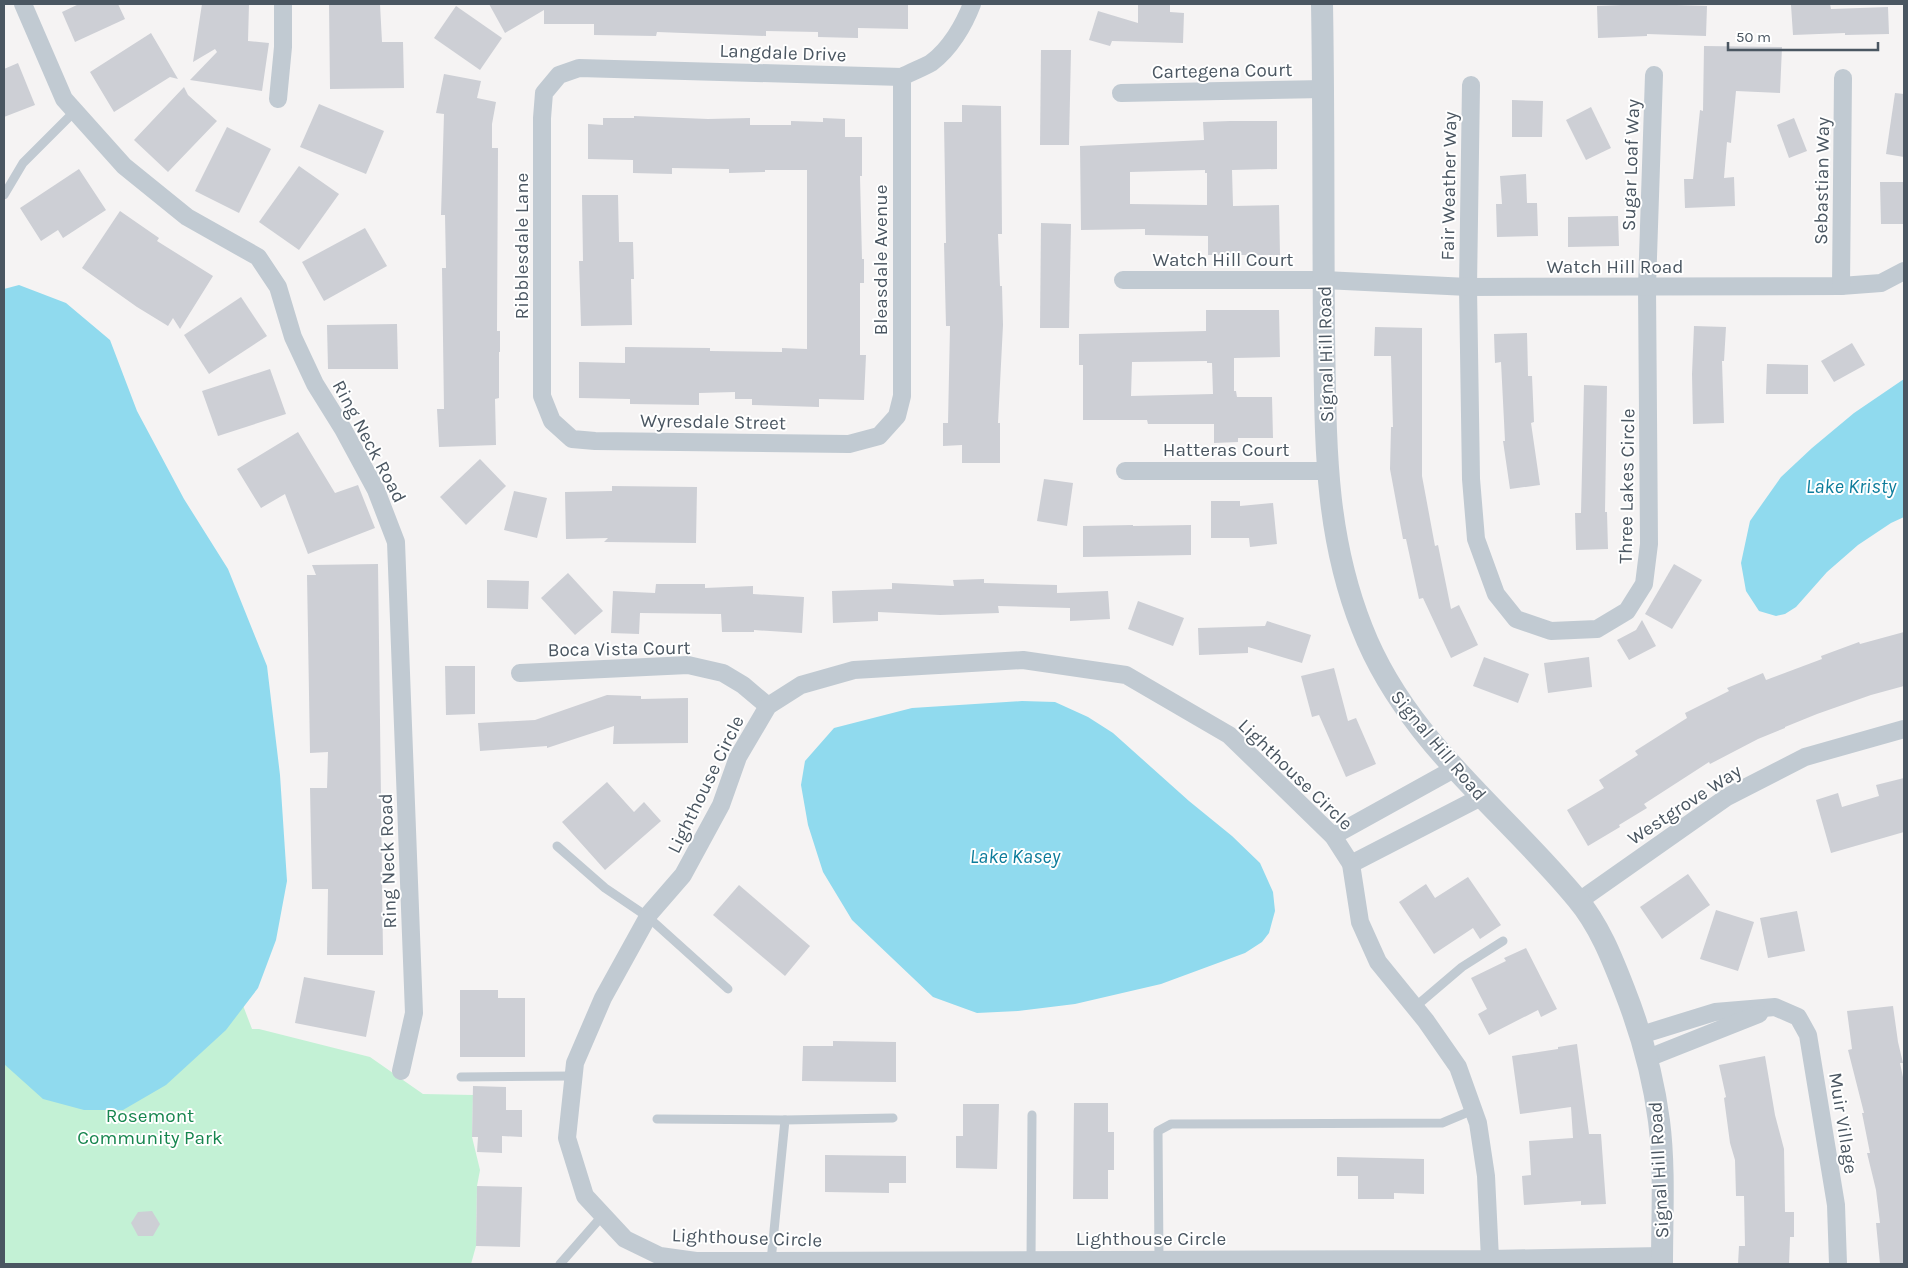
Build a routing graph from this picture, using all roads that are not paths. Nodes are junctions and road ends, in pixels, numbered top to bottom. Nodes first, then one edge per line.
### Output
1 (24, 4) edge
2 (283, 4) edge
3 (972, 4) edge
4 (1322, 4) edge
5 (559, 75) joint
6 (1654, 75) dead end
7 (902, 77) junction
8 (1843, 78) dead end
9 (1471, 85) dead end
10 (1324, 89) junction
11 (1121, 93) dead end
12 (278, 99) dead end
13 (74, 111) junction
14 (4, 195) edge
15 (1904, 271) edge
16 (1123, 280) dead end
17 (1324, 280) junction
18 (1841, 286) junction
19 (1647, 287) junction
20 (1468, 288) junction
21 (552, 421) joint
22 (879, 436) joint
23 (1125, 471) dead end
24 (1327, 471) junction
25 (520, 673) dead end
26 (768, 706) junction
27 (1904, 729) edge
28 (1454, 769) junction
29 (1481, 797) junction
30 (1333, 836) junction
31 (557, 846) dead end
32 (1351, 864) junction
33 (1579, 901) junction
34 (648, 917) junction
35 (1503, 941) dead end
36 (728, 989) dead end
37 (1415, 1007) junction
38 (1775, 1007) junction
39 (1641, 1035) junction
40 (1648, 1058) junction
41 (401, 1071) dead end
42 (574, 1076) junction
43 (461, 1077) dead end
44 (1473, 1110) junction
45 (1032, 1115) dead end
46 (893, 1118) dead end
47 (657, 1119) dead end
48 (785, 1120) junction
49 (603, 1215) junction
50 (1490, 1259) junction
51 (1031, 1260) junction
52 (1159, 1260) junction
53 (1662, 1260) edge
54 (771, 1261) junction
55 (1514, 1261) edge
56 (901, 1262) edge
57 (1307, 1262) edge
58 (698, 1263) edge
59 (560, 1264) edge
60 (1838, 1264) edge

1 - 13 street, Ring Neck Road
2 - 12 street
3 - 7 street, Langdale Drive
4 - 10 street, Signal Hill Road
5 - 7 street, Langdale Drive
5 - 21 street, Ribblesdale Lane
6 - 19 street, Sugar Loaf Way
7 - 22 street, Bleasdale Avenue
8 - 18 street, Sebastian Way
9 - 20 street, Fair Weather Way
10 - 11 street, Cartegena Court
10 - 17 street, Signal Hill Road
13 - 14 lane
13 - 41 street, Ring Neck Road
15 - 18 street, Watch Hill Road
16 - 17 street, Watch Hill Court
17 - 20 street, Watch Hill Road
17 - 24 street, Signal Hill Road
18 - 19 street, Watch Hill Road
19 - 20 street, Watch Hill Road
19 - 20 street, Three Lakes Circle
21 - 22 street, Wyresdale Street
23 - 24 street, Hatteras Court
24 - 28 street, Signal Hill Road
25 - 26 street, Boca Vista Court
26 - 30 street, Lighthouse Circle
26 - 34 street, Lighthouse Circle
27 - 33 street, Westgrove Way
28 - 29 street, Signal Hill Road
28 - 30 street
29 - 32 street
29 - 33 street, Signal Hill Road
30 - 32 street, Lighthouse Circle
31 - 34 lane
32 - 37 street, Lighthouse Circle
33 - 39 street, Signal Hill Road
34 - 36 lane
34 - 42 street, Lighthouse Circle
35 - 37 lane
37 - 44 street, Lighthouse Circle
38 - 39 street, Muir Village
38 - 40 street
38 - 60 street, Muir Village
39 - 40 street, Signal Hill Road
40 - 53 street, Signal Hill Road
42 - 43 lane
42 - 49 street, Lighthouse Circle
44 - 50 street, Lighthouse Circle
44 - 52 lane
45 - 51 lane
46 - 48 lane
47 - 48 lane
48 - 54 lane
49 - 58 street, Lighthouse Circle
49 - 59 lane
50 - 55 street, Lighthouse Circle
50 - 57 street, Lighthouse Circle
51 - 52 street, Lighthouse Circle
51 - 56 street, Lighthouse Circle
52 - 57 street, Lighthouse Circle
53 - 55 street, Lighthouse Circle
54 - 56 street, Lighthouse Circle
54 - 58 street, Lighthouse Circle

